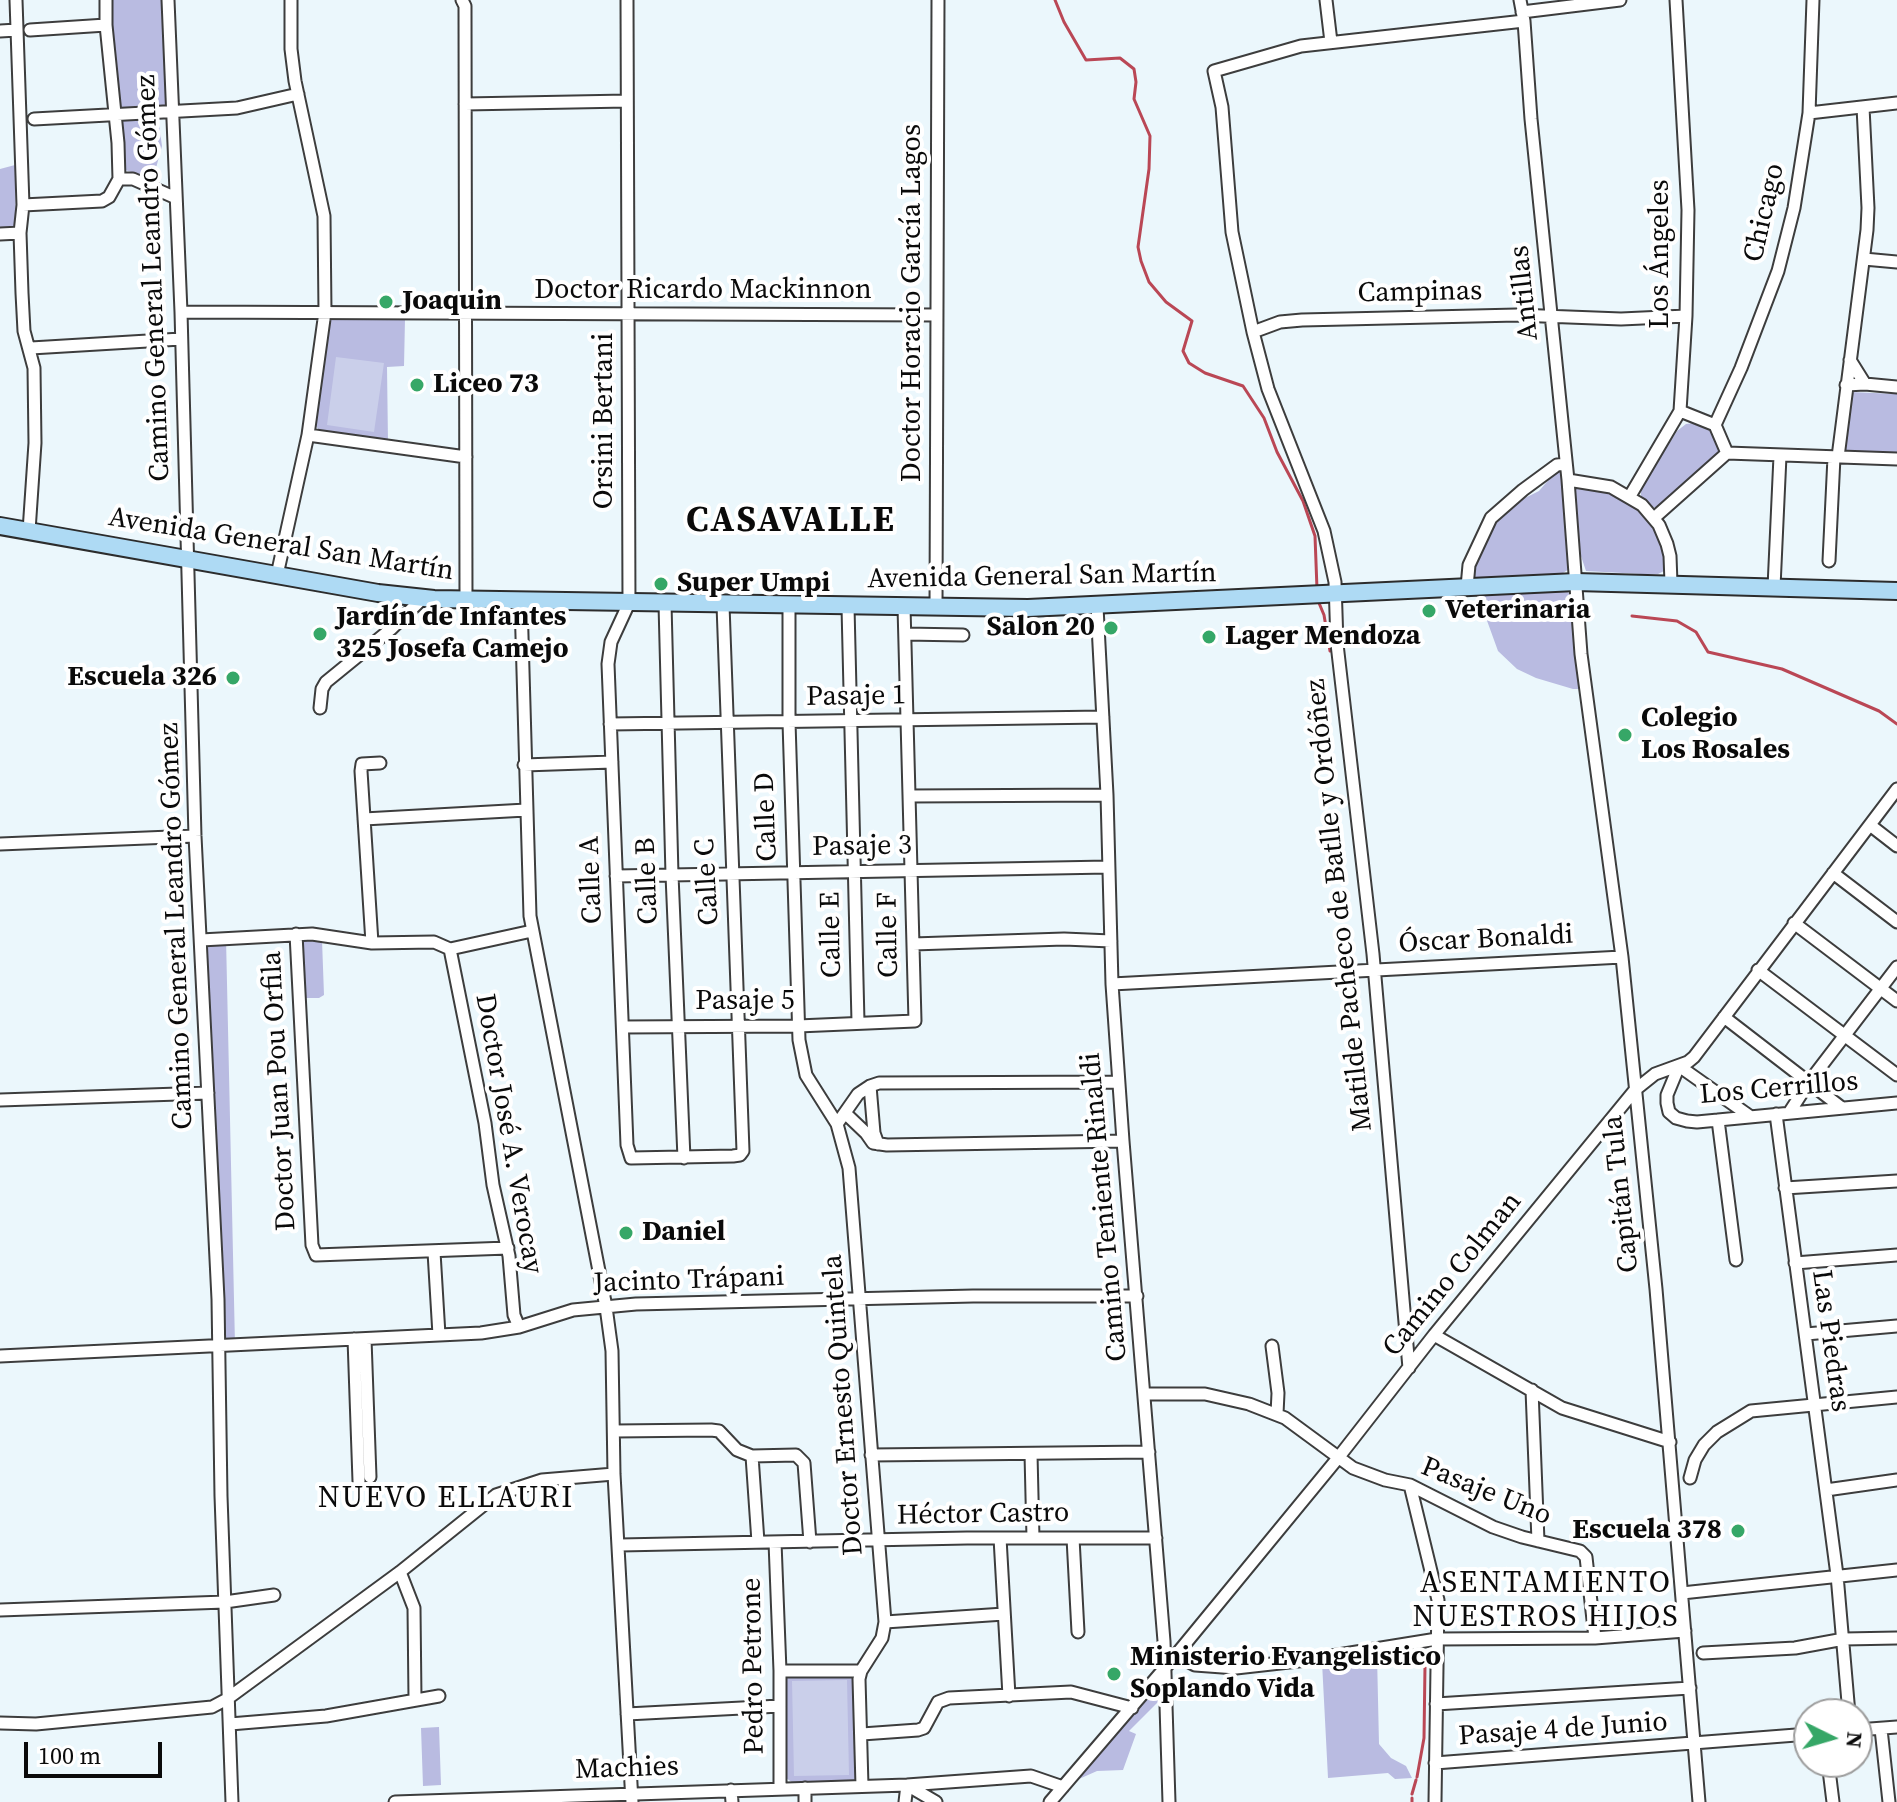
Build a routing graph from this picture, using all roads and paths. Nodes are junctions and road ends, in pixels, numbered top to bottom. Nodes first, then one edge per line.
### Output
1 (16, 0) edge
2 (106, 0) edge
3 (168, 0) edge
4 (291, 0) edge
5 (462, 0) edge
6 (627, 0) edge
7 (938, 0) edge
8 (1326, 0) edge
9 (1620, 0) edge
10 (1676, 0) edge
11 (1813, 0) edge
12 (1522, 11) edge
13 (106, 25) junction
14 (17, 30) junction
15 (30, 30) dead end
16 (0, 31) edge
17 (1331, 42) junction
18 (298, 94) junction
19 (627, 101) junction
20 (1897, 103) edge
21 (465, 104) junction
22 (1863, 107) junction
23 (172, 111) junction
24 (1809, 113) junction
25 (113, 116) junction
26 (34, 119) dead end
27 (116, 184) junction
28 (176, 198) junction
29 (23, 205) junction
30 (20, 233) junction
31 (0, 234) edge
32 (1864, 259) junction
33 (1897, 262) edge
34 (181, 312) junction
35 (325, 312) junction
36 (629, 314) junction
37 (465, 315) junction
38 (937, 315) junction
39 (1551, 315) junction
40 (1686, 316) junction
41 (1253, 332) junction
42 (181, 339) junction
43 (31, 348) junction
44 (1850, 360) junction
45 (1865, 384) junction
46 (1846, 385) junction
47 (1897, 387) edge
48 (1680, 411) junction
49 (1715, 425) junction
50 (308, 435) junction
51 (1727, 453) junction
52 (1780, 456) junction
53 (466, 457) junction
54 (1836, 457) junction
55 (1897, 459) edge
56 (1566, 464) junction
57 (1568, 480) junction
58 (1630, 496) junction
59 (1654, 518) junction
60 (0, 526) edge
61 (29, 531) junction
62 (187, 559) junction
63 (1829, 561) dead end
64 (277, 575) junction
65 (1576, 582) junction
66 (1671, 583) junction
67 (1467, 587) junction
68 (1774, 587) junction
69 (1897, 591) edge
70 (1336, 595) junction
71 (422, 599) junction
72 (466, 600) junction
73 (521, 601) junction
74 (629, 603) junction
75 (665, 604) junction
76 (723, 605) junction
77 (789, 606) junction
78 (848, 607) junction
79 (904, 607) junction
80 (936, 607) junction
81 (1097, 607) junction
82 (905, 634) junction
83 (963, 635) dead end
84 (320, 708) dead end
85 (1103, 717) junction
86 (907, 721) junction
87 (726, 722) junction
88 (789, 722) junction
89 (850, 722) junction
90 (668, 723) junction
91 (610, 724) junction
92 (612, 762) junction
93 (380, 763) dead end
94 (524, 765) junction
95 (1897, 789) edge
96 (1107, 795) junction
97 (909, 796) junction
98 (526, 810) junction
99 (364, 819) junction
100 (1870, 825) junction
101 (195, 836) junction
102 (0, 844) edge
103 (1897, 846) edge
104 (1108, 867) junction
105 (911, 871) junction
106 (855, 872) junction
107 (793, 873) junction
108 (1833, 873) junction
109 (731, 874) junction
110 (672, 875) junction
111 (616, 876) junction
112 (1897, 922) edge
113 (1794, 923) junction
114 (532, 931) junction
115 (296, 934) junction
116 (201, 940) junction
117 (1111, 941) junction
118 (372, 943) junction
119 (913, 944) junction
120 (450, 949) junction
121 (1622, 957) junction
122 (1897, 967) edge
123 (1758, 970) junction
124 (1374, 971) junction
125 (1112, 984) junction
126 (1880, 989) junction
127 (1897, 1001) edge
128 (1724, 1017) junction
129 (915, 1021) joint
130 (858, 1022) junction
131 (739, 1025) junction
132 (678, 1026) junction
133 (798, 1026) junction
134 (623, 1027) junction
135 (1844, 1037) junction
136 (1679, 1066) junction
137 (1897, 1075) edge
138 (1118, 1082) junction
139 (1809, 1082) junction
140 (870, 1086) junction
141 (1635, 1090) junction
142 (208, 1093) junction
143 (0, 1100) edge
144 (1897, 1103) edge
145 (1842, 1108) junction
146 (845, 1113) junction
147 (1789, 1113) junction
148 (1776, 1114) junction
149 (1751, 1117) junction
150 (1718, 1120) junction
151 (837, 1124) junction
152 (1123, 1141) junction
153 (878, 1144) junction
154 (684, 1158) junction
155 (1897, 1181) edge
156 (1785, 1188) junction
157 (508, 1248) junction
158 (434, 1252) junction
159 (1897, 1255) edge
160 (1736, 1260) dead end
161 (1795, 1263) junction
162 (1137, 1296) junction
163 (860, 1299) junction
164 (606, 1307) junction
165 (1897, 1326) edge
166 (519, 1327) junction
167 (1806, 1334) junction
168 (439, 1335) junction
169 (1434, 1335) junction
170 (359, 1339) junction
171 (218, 1346) junction
172 (1272, 1346) dead end
173 (0, 1356) edge
174 (1409, 1368) junction
175 (1532, 1390) junction
176 (1145, 1394) junction
177 (1897, 1397) edge
178 (1815, 1404) junction
179 (1277, 1414) junction
180 (615, 1431) junction
181 (1670, 1442) junction
182 (1149, 1452) junction
183 (1031, 1454) junction
184 (871, 1455) junction
185 (752, 1456) junction
186 (1338, 1458) junction
187 (614, 1474) junction
188 (1690, 1478) dead end
189 (364, 1479) dead end
190 (1897, 1480) edge
191 (1410, 1485) junction
192 (1826, 1490) junction
193 (1000, 1538) junction
194 (1033, 1538) junction
195 (1073, 1538) junction
196 (1156, 1538) junction
197 (879, 1541) junction
198 (1538, 1541) junction
199 (758, 1542) junction
200 (775, 1542) junction
201 (810, 1542) junction
202 (620, 1545) junction
203 (1897, 1570) edge
204 (400, 1572) junction
205 (1837, 1575) junction
206 (1682, 1593) junction
207 (274, 1595) dead end
208 (225, 1602) junction
209 (0, 1610) edge
210 (1004, 1614) junction
211 (885, 1622) junction
212 (1685, 1631) junction
213 (1078, 1632) dead end
214 (1595, 1638) junction
215 (1897, 1638) edge
216 (1437, 1639) junction
217 (1844, 1639) junction
218 (1703, 1653) dead end
219 (1176, 1655) junction
220 (1164, 1669) junction
221 (780, 1671) junction
222 (861, 1671) junction
223 (1690, 1688) junction
224 (439, 1696) dead end
225 (1009, 1696) junction
226 (1848, 1698) edge
227 (227, 1699) junction
228 (415, 1699) junction
229 (1436, 1704) junction
230 (780, 1706) junction
231 (1132, 1708) junction
232 (627, 1714) junction
233 (0, 1723) edge
234 (230, 1724) junction
235 (1897, 1727) edge
236 (1873, 1729) edge
237 (1881, 1729) junction
238 (862, 1734) junction
239 (1793, 1735) edge
240 (1695, 1744) junction
241 (1435, 1763) junction
242 (1830, 1778) edge
243 (907, 1785) junction
244 (862, 1786) junction
245 (1063, 1787) junction
246 (780, 1788) junction
247 (805, 1788) junction
248 (731, 1796) edge
249 (632, 1797) edge
250 (232, 1802) edge
251 (395, 1802) edge
252 (805, 1802) edge
253 (905, 1802) edge
254 (936, 1802) edge
255 (1050, 1802) edge
256 (1169, 1802) edge
257 (1435, 1802) edge
258 (1699, 1802) edge
259 (1833, 1802) edge
260 (1889, 1802) edge

1 - 14 street
2 - 13 street
3 - 23 street, Camino General Leandro Gómez
4 - 18 street
5 - 21 street
6 - 19 street, Orsini Bertani
7 - 38 street, Doctor Horacio García Lagos
8 - 17 street
9 - 12 street
10 - 40 street, Los Ángeles
11 - 24 street, Chicago
12 - 17 street
12 - 39 street, Antillas
13 - 15 street
13 - 25 street
14 - 16 street
14 - 29 street
17 - 41 street, Matilde Pacheco de Batlle y Ordóñez
18 - 23 street
18 - 35 street
19 - 21 street
19 - 36 street, Orsini Bertani
20 - 22 street
21 - 37 street
22 - 24 street
22 - 32 street
23 - 25 street
23 - 28 street, Camino General Leandro Gómez
24 - 49 street, Chicago
25 - 26 street
25 - 27 street
27 - 28 street
27 - 29 street
28 - 34 street, Camino General Leandro Gómez
29 - 30 street
30 - 31 street
30 - 43 street
32 - 33 street
32 - 44 street
34 - 35 street, Doctor Ricardo Mackinnon
34 - 42 street, Camino General Leandro Gómez
35 - 37 street, Doctor Ricardo Mackinnon
35 - 50 street
36 - 37 street, Doctor Ricardo Mackinnon
36 - 38 street, Doctor Ricardo Mackinnon
36 - 74 street, Orsini Bertani
37 - 53 street
38 - 80 street, Doctor Horacio García Lagos
39 - 40 street, Campinas
39 - 41 street, Campinas
39 - 56 street, Antillas
40 - 48 street, Los Ángeles
41 - 70 street, Matilde Pacheco de Batlle y Ordóñez
42 - 43 street
42 - 62 street, Camino General Leandro Gómez
43 - 61 street
44 - 45 street
44 - 46 street
45 - 46 street
45 - 47 street
46 - 54 street
48 - 49 street
48 - 58 street, Los Ángeles
49 - 51 street
50 - 53 street
50 - 64 street
51 - 52 street
51 - 59 street
52 - 54 street
52 - 68 street
53 - 72 street
54 - 55 street
54 - 63 street
56 - 57 street, Antillas
56 - 67 street
57 - 58 street
57 - 65 street, Antillas
58 - 59 street
59 - 66 street
60 - 61 main road, Avenida General San Martín
61 - 62 main road, Avenida General San Martín
62 - 64 main road, Avenida General San Martín
62 - 101 street, Camino General Leandro Gómez
64 - 71 main road, Avenida General San Martín
65 - 66 main road, Avenida General San Martín
65 - 67 main road, Avenida General San Martín
65 - 121 street, Capitán Tula
66 - 68 main road, Avenida General San Martín
67 - 70 main road, Avenida General San Martín
68 - 69 main road, Avenida General San Martín
70 - 81 main road, Avenida General San Martín
70 - 124 street, Matilde Pacheco de Batlle y Ordóñez
71 - 72 main road, Avenida General San Martín
71 - 84 street
72 - 73 main road, Avenida General San Martín
73 - 74 main road, Avenida General San Martín
73 - 94 street
74 - 75 main road, Avenida General San Martín
74 - 91 street, Calle A
75 - 76 main road, Avenida General San Martín
75 - 90 street, Calle B
76 - 77 main road, Avenida General San Martín
76 - 87 street, Calle C
77 - 78 main road, Avenida General San Martín
77 - 88 street, Calle D
78 - 79 main road, Avenida General San Martín
78 - 89 street, Calle E
79 - 80 main road, Avenida General San Martín
79 - 82 street, Calle F
80 - 81 main road, Avenida General San Martín
81 - 85 street, Camino Teniente Rinaldi
82 - 83 street
82 - 86 street, Calle F
85 - 86 street, Pasaje 1
85 - 96 street, Camino Teniente Rinaldi
86 - 89 street, Pasaje 1
86 - 97 street, Calle F
87 - 88 street, Pasaje 1
87 - 90 street, Pasaje 1
87 - 109 street, Calle C
88 - 89 street, Pasaje 1
88 - 107 street, Calle D
89 - 106 street, Calle E
90 - 91 street, Pasaje 1
90 - 110 street, Calle B
91 - 92 street, Calle A
92 - 94 street
92 - 111 street, Calle A
93 - 99 street
94 - 98 street
95 - 100 street, Camino Colman
96 - 97 street
96 - 104 street, Camino Teniente Rinaldi
97 - 105 street, Calle F
98 - 99 street
98 - 114 street
99 - 118 street
100 - 103 street
100 - 108 street, Camino Colman
101 - 102 street
101 - 116 street, Camino General Leandro Gómez
104 - 105 street, Pasaje 3
104 - 117 street, Camino Teniente Rinaldi
105 - 106 street, Pasaje 3
105 - 119 street, Calle F
106 - 107 street, Pasaje 3
106 - 130 street, Calle E
107 - 109 street, Pasaje 3
107 - 133 street, Calle D
108 - 112 street
108 - 113 street, Camino Colman
109 - 110 street, Pasaje 3
109 - 131 street, Calle C
110 - 111 street, Pasaje 3
110 - 132 street, Calle B
111 - 134 street, Calle A
113 - 123 street, Camino Colman
113 - 126 street
114 - 120 street
114 - 164 street
115 - 116 street
115 - 118 street
115 - 158 street, Doctor Juan Pou Orfila
116 - 142 street, Camino General Leandro Gómez
117 - 119 street
117 - 125 street, Camino Teniente Rinaldi
118 - 120 street
119 - 129 street, Calle F
120 - 157 street, Doctor José A. Verocay
121 - 124 street, Óscar Bonaldi
121 - 141 street, Capitán Tula
122 - 126 street
123 - 128 street, Camino Colman
123 - 135 street
124 - 125 street, Óscar Bonaldi
124 - 174 street, Matilde Pacheco de Batlle y Ordóñez
125 - 138 street, Camino Teniente Rinaldi
126 - 127 street
126 - 135 street
128 - 136 street, Camino Colman
128 - 139 street
129 - 130 street, Pasaje 5
130 - 133 street, Pasaje 5
131 - 132 street, Pasaje 5
131 - 133 street, Pasaje 5
131 - 154 street, Calle C
132 - 134 street, Pasaje 5
132 - 154 street, Calle B
133 - 151 street, Doctor Ernesto Quintela
134 - 154 street, Calle A
135 - 137 street
135 - 139 street
136 - 141 street, Camino Colman
136 - 149 street
136 - 150 street, Los Cerrillos
138 - 140 street
138 - 152 street, Camino Teniente Rinaldi
139 - 145 street
139 - 147 street
140 - 146 street
140 - 153 street
141 - 169 street, Camino Colman
141 - 181 street, Capitán Tula
142 - 143 street
142 - 171 street, Camino General Leandro Gómez
144 - 145 street, Los Cerrillos
145 - 147 street, Los Cerrillos
146 - 151 street
146 - 153 street
147 - 148 street, Los Cerrillos
148 - 149 street, Los Cerrillos
148 - 156 street, Las Piedras
149 - 150 street, Los Cerrillos
150 - 160 street
151 - 163 street, Doctor Ernesto Quintela
152 - 153 street
152 - 162 street, Camino Teniente Rinaldi
155 - 156 street
156 - 161 street, Las Piedras
157 - 158 street
157 - 166 street, Doctor José A. Verocay
158 - 168 street
159 - 161 street
161 - 167 street, Las Piedras
162 - 163 street, Jacinto Trápani
162 - 176 street, Camino Teniente Rinaldi
163 - 164 street, Jacinto Trápani
163 - 184 street, Doctor Ernesto Quintela
164 - 166 street, Jacinto Trápani
164 - 180 street
165 - 167 street
166 - 168 street, Jacinto Trápani
167 - 178 street, Las Piedras
168 - 170 street, Jacinto Trápani
169 - 174 street, Camino Colman
169 - 175 street
170 - 171 street, Jacinto Trápani
170 - 189 street
171 - 173 street, Jacinto Trápani
171 - 208 street, Camino General Leandro Gómez
172 - 179 street
174 - 186 street, Camino Colman
175 - 181 street
175 - 198 street
176 - 179 street, Pasaje Uno
176 - 182 street, Camino Teniente Rinaldi
177 - 178 street
178 - 188 street
178 - 192 street, Las Piedras
179 - 186 street, Pasaje Uno
180 - 185 street
180 - 187 street
181 - 206 street, Capitán Tula
182 - 183 street
182 - 196 street, Camino Teniente Rinaldi
183 - 184 street
183 - 194 street
184 - 197 street, Doctor Ernesto Quintela
185 - 199 street
185 - 201 street
186 - 191 street, Pasaje Uno
186 - 219 street, Camino Colman
187 - 202 street
187 - 204 street
190 - 192 street
191 - 198 street, Pasaje Uno
191 - 216 street
192 - 205 street, Las Piedras
193 - 194 street, Héctor Castro
193 - 197 street, Héctor Castro
193 - 210 street
194 - 195 street, Héctor Castro
195 - 196 street, Héctor Castro
195 - 213 street
196 - 220 street, Camino Teniente Rinaldi
197 - 201 street, Héctor Castro
197 - 211 street, Doctor Ernesto Quintela
198 - 214 street, Pasaje Uno
199 - 200 street, Héctor Castro
199 - 202 street, Héctor Castro
200 - 201 street, Héctor Castro
200 - 221 street, Pedro Petrone
202 - 232 street
203 - 205 street
204 - 227 street
204 - 228 street
205 - 206 street
205 - 217 street, Las Piedras
206 - 212 street, Capitán Tula
207 - 208 street
208 - 209 street
208 - 227 street, Camino General Leandro Gómez
210 - 211 street
210 - 225 street
211 - 222 street, Doctor Ernesto Quintela
212 - 214 street
212 - 223 street, Capitán Tula
214 - 216 street
215 - 217 street
216 - 219 street
216 - 229 street
217 - 218 street
217 - 226 street, Las Piedras
219 - 220 street, Camino Colman
220 - 231 street, Camino Colman
220 - 256 street, Camino Teniente Rinaldi
221 - 222 street
221 - 230 street, Pedro Petrone
222 - 238 street
223 - 229 street
223 - 240 street, Capitán Tula
224 - 228 street
225 - 231 street
225 - 238 street
227 - 233 street
227 - 234 street, Camino General Leandro Gómez
228 - 234 street
229 - 241 street
230 - 232 street
230 - 246 street, Pedro Petrone
231 - 245 street, Camino Colman
232 - 249 street
234 - 250 street, Camino General Leandro Gómez
235 - 237 street
236 - 237 street
237 - 260 street
238 - 244 street
239 - 240 street, Pasaje 4 de Junio
240 - 241 street, Pasaje 4 de Junio
240 - 258 street, Capitán Tula
241 - 257 street
242 - 259 street
243 - 244 street, Machies
243 - 245 street, Machies
243 - 253 street
243 - 254 street
244 - 247 street, Machies
245 - 255 street, Camino Colman
246 - 247 street, Machies
246 - 248 street, Machies
247 - 252 street
248 - 249 street, Machies
249 - 251 street, Machies

